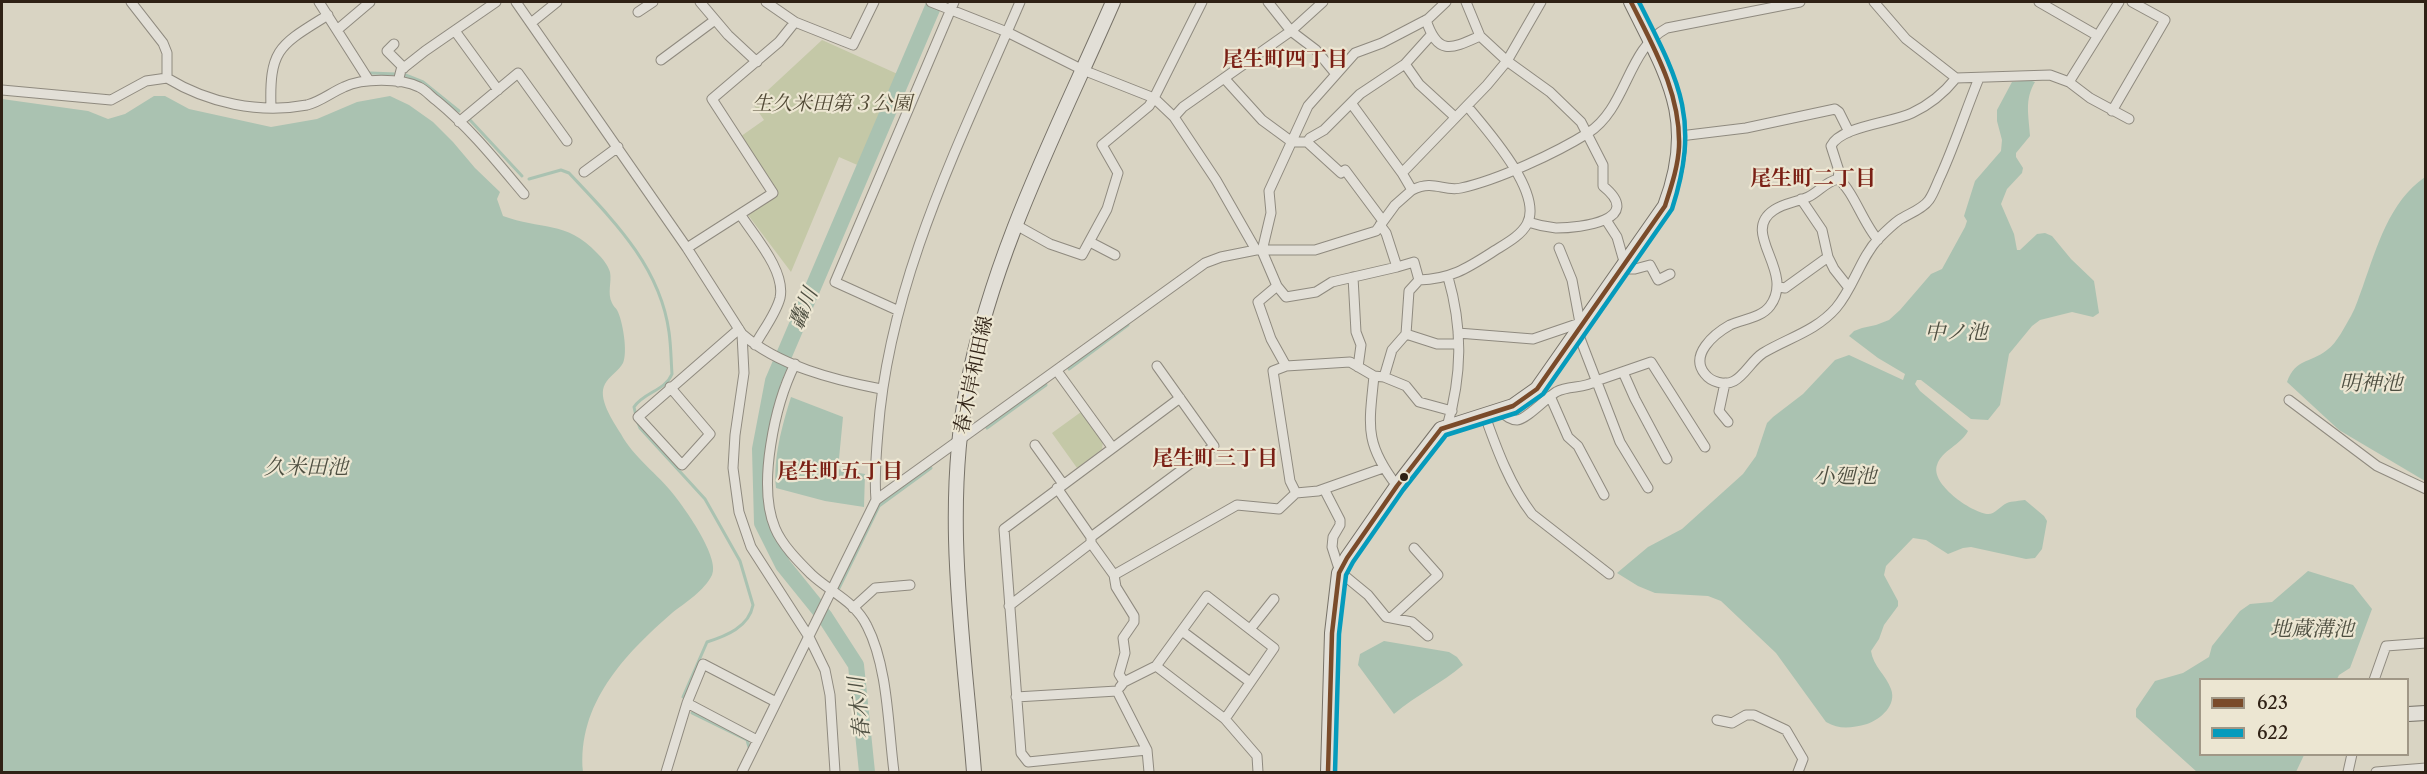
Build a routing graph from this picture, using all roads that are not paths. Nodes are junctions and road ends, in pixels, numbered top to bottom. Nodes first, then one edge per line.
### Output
1 (131, 2) edge
2 (318, 2) edge
3 (370, 2) edge
4 (496, 2) edge
5 (516, 2) edge
6 (557, 2) edge
7 (653, 2) edge
8 (700, 2) edge
9 (766, 2) edge
10 (874, 2) edge
11 (931, 2) edge
12 (1020, 2) edge
13 (1113, 2) edge
14 (1202, 2) edge
15 (1268, 2) edge
16 (1323, 2) edge
17 (1446, 2) edge
18 (1466, 2) edge
19 (1541, 2) edge
20 (1631, 2) edge
21 (1800, 2) edge
22 (1874, 2) edge
23 (2039, 2) edge
24 (2119, 2) edge
25 (2132, 2) edge
26 (951, 6) edge
27 (2056, 6) edge
28 (639, 12) dead end
29 (328, 15) junction
30 (715, 20) junction
31 (1426, 20) junction
32 (795, 22) junction
33 (531, 23) junction
34 (338, 30) junction
35 (455, 31) junction
36 (1291, 31) junction
37 (1007, 32) junction
38 (1432, 34) junction
39 (1480, 36) junction
40 (2098, 36) junction
41 (1650, 40) junction
42 (394, 44) dead end
43 (660, 60) dead end
44 (1507, 61) junction
45 (757, 62) junction
46 (1405, 64) junction
47 (404, 68) junction
48 (1083, 69) junction
49 (1335, 73) junction
50 (167, 78) junction
51 (1224, 78) junction
52 (1956, 78) junction
53 (1979, 78) junction
54 (368, 79) junction
55 (398, 82) junction
56 (2069, 82) junction
57 (2, 90) edge
58 (498, 90) junction
59 (1155, 98) junction
60 (1351, 103) junction
61 (1467, 106) junction
62 (271, 108) junction
63 (2112, 111) junction
64 (1174, 117) junction
65 (1455, 117) junction
66 (2128, 119) dead end
67 (459, 122) junction
68 (1849, 132) junction
69 (1588, 133) junction
70 (1680, 136) junction
71 (567, 141) dead end
72 (1292, 142) junction
73 (1307, 142) junction
74 (618, 147) junction
75 (1516, 169) junction
76 (585, 172) dead end
77 (1402, 173) junction
78 (1838, 179) junction
79 (1412, 190) junction
80 (525, 194) dead end
81 (1801, 200) junction
82 (740, 214) junction
83 (1606, 220) junction
84 (1528, 222) junction
85 (1382, 223) junction
86 (1016, 225) junction
87 (1878, 240) junction
88 (1090, 242) junction
89 (1559, 248) dead end
90 (687, 249) junction
91 (1259, 251) junction
92 (1115, 255) dead end
93 (1828, 257) junction
94 (1397, 267) junction
95 (1624, 267) junction
96 (1670, 274) dead end
97 (1353, 277) junction
98 (1448, 277) junction
99 (1419, 280) junction
100 (1277, 286) junction
101 (1779, 287) junction
102 (1849, 288) junction
103 (899, 310) junction
104 (1581, 327) junction
105 (741, 332) junction
106 (1458, 333) junction
107 (1406, 334) junction
108 (755, 345) junction
109 (1458, 345) junction
110 (795, 364) junction
111 (1157, 366) dead end
112 (1286, 366) junction
113 (1358, 367) junction
114 (1057, 371) junction
115 (1623, 372) junction
116 (1379, 376) junction
117 (1596, 381) junction
118 (1725, 383) junction
119 (670, 387) junction
120 (881, 389) junction
121 (1551, 396) junction
122 (1180, 398) junction
123 (2289, 399) dead end
124 (1452, 411) junction
125 (1500, 411) junction
126 (1485, 416) junction
127 (1728, 422) dead end
128 (1448, 427) junction
129 (960, 440) junction
130 (1035, 446) dead end
131 (1112, 447) junction
132 (1705, 447) dead end
133 (1667, 459) dead end
134 (1383, 468) junction
135 (1060, 486) junction
136 (1396, 486) junction
137 (1648, 488) dead end
138 (1324, 489) junction
139 (2426, 489) edge
140 (1296, 493) junction
141 (1604, 495) dead end
142 (876, 500) junction
143 (1091, 540) junction
144 (1414, 548) dead end
145 (1340, 572) junction
146 (1609, 574) dead end
147 (1114, 575) junction
148 (910, 585) dead end
149 (832, 589) junction
150 (1274, 599) dead end
151 (1009, 606) junction
152 (853, 608) junction
153 (1391, 618) junction
154 (1251, 628) junction
155 (1182, 631) junction
156 (1428, 636) dead end
157 (809, 637) junction
158 (2426, 643) edge
159 (1156, 666) junction
160 (2375, 678) edge
161 (1124, 682) junction
162 (1250, 682) junction
163 (1117, 691) junction
164 (1016, 698) junction
165 (777, 702) junction
166 (687, 703) junction
167 (2426, 713) edge
168 (2409, 714) edge
169 (1225, 719) junction
170 (1717, 720) dead end
171 (758, 741) junction
172 (1147, 750) junction
173 (2352, 756) edge
174 (2426, 768) edge
175 (666, 772) edge
176 (742, 772) edge
177 (835, 772) edge
178 (894, 772) edge
179 (974, 772) edge
180 (1149, 772) edge
181 (1258, 772) edge
182 (1328, 772) edge
183 (1798, 772) edge
184 (2348, 772) edge
185 (2376, 772) edge

1 - 50 street
2 - 29 street
3 - 34 street
4 - 35 street
5 - 33 street
6 - 33 street
7 - 28 street
8 - 30 street
9 - 32 street
10 - 32 street
11 - 26 street
12 - 37 street
13 - 48 street, 春木岸和田線
14 - 59 street
15 - 36 street
16 - 36 street
17 - 31 street
18 - 39 street
19 - 44 street
20 - 41 street
21 - 41 street
22 - 52 street
23 - 27 street
24 - 40 street
25 - 63 street
26 - 37 street
26 - 103 street
27 - 40 street
29 - 34 street
29 - 62 street
30 - 43 street
30 - 45 street
31 - 38 street
31 - 49 street
32 - 45 street
33 - 74 street
34 - 54 street
35 - 47 street
35 - 58 street
36 - 49 street
36 - 51 street
37 - 48 street
37 - 103 street
38 - 39 street
38 - 46 street
39 - 44 street
40 - 56 street
41 - 69 street
41 - 70 street
42 - 47 street
44 - 61 street
44 - 69 street
45 - 82 street
46 - 60 street
46 - 65 street
47 - 55 street
48 - 59 street
48 - 86 street, 春木岸和田線
49 - 72 street
50 - 57 street
50 - 62 street
51 - 64 street
51 - 72 street
52 - 53 street
52 - 68 street
53 - 56 street
53 - 87 street
54 - 55 street
54 - 62 street
55 - 67 street
56 - 63 street
58 - 67 street
58 - 71 street
59 - 64 street
59 - 88 street
60 - 73 street
60 - 77 street
61 - 65 street
61 - 75 street
63 - 66 street
64 - 91 street
65 - 77 street
67 - 80 street
68 - 70 street
68 - 78 street
69 - 75 street
69 - 83 street
70 - 95 street
72 - 73 street
72 - 91 street
73 - 85 street
74 - 76 street
74 - 90 street
75 - 79 street
75 - 84 street
77 - 79 street
78 - 81 street
78 - 87 street
79 - 85 street
81 - 93 street
81 - 101 street
82 - 90 street
82 - 108 street
83 - 84 street
83 - 95 street
84 - 98 street
85 - 91 street
85 - 94 street
86 - 88 street
86 - 129 street, 春木岸和田線
87 - 102 street
88 - 92 street
89 - 104 street
90 - 105 street
91 - 100 street
91 - 114 street
93 - 101 street
93 - 102 street
94 - 97 street
94 - 99 street
95 - 96 street
95 - 104 street
97 - 100 street
97 - 113 street
98 - 99 street
98 - 106 street
99 - 107 street
100 - 112 street
101 - 118 street
102 - 118 street
103 - 120 street
104 - 106 street
104 - 117 street
104 - 125 street
105 - 108 street
105 - 119 street
105 - 157 street
106 - 109 street
107 - 109 street
107 - 116 street
108 - 110 street
109 - 124 street
110 - 120 street
110 - 149 street
111 - 122 street
112 - 113 street
112 - 140 street
113 - 116 street
114 - 129 street
114 - 131 street
115 - 117 street
115 - 132 street
115 - 133 street
116 - 124 street
116 - 134 street
117 - 121 street
117 - 137 street
118 - 127 street
119 - 119 street
120 - 142 street
121 - 125 street
121 - 141 street
122 - 131 street
122 - 143 street
123 - 139 street
124 - 128 street
125 - 126 street
126 - 128 street
126 - 146 street
128 - 136 street
129 - 142 street
129 - 179 street, 春木岸和田線
130 - 135 street
131 - 135 street
134 - 136 street
134 - 138 street
135 - 143 street
135 - 151 street
136 - 145 street
138 - 140 street
138 - 145 street
140 - 147 street
142 - 149 street
143 - 147 street
143 - 151 street
144 - 153 street
145 - 153 street
145 - 182 street
147 - 161 street
148 - 152 street
149 - 152 street
149 - 157 street
150 - 154 street
151 - 164 street
152 - 178 street
153 - 156 street
154 - 155 street
154 - 162 street
155 - 159 street
155 - 162 street
157 - 165 street
157 - 177 street
158 - 160 street
159 - 161 street
159 - 169 street
161 - 163 street
162 - 169 street
163 - 164 street
163 - 172 street
164 - 172 street
165 - 166 street
165 - 171 street
166 - 171 street
166 - 175 street
167 - 168 street
169 - 181 street
170 - 183 street
171 - 176 street
172 - 180 street
173 - 184 street
174 - 185 street

